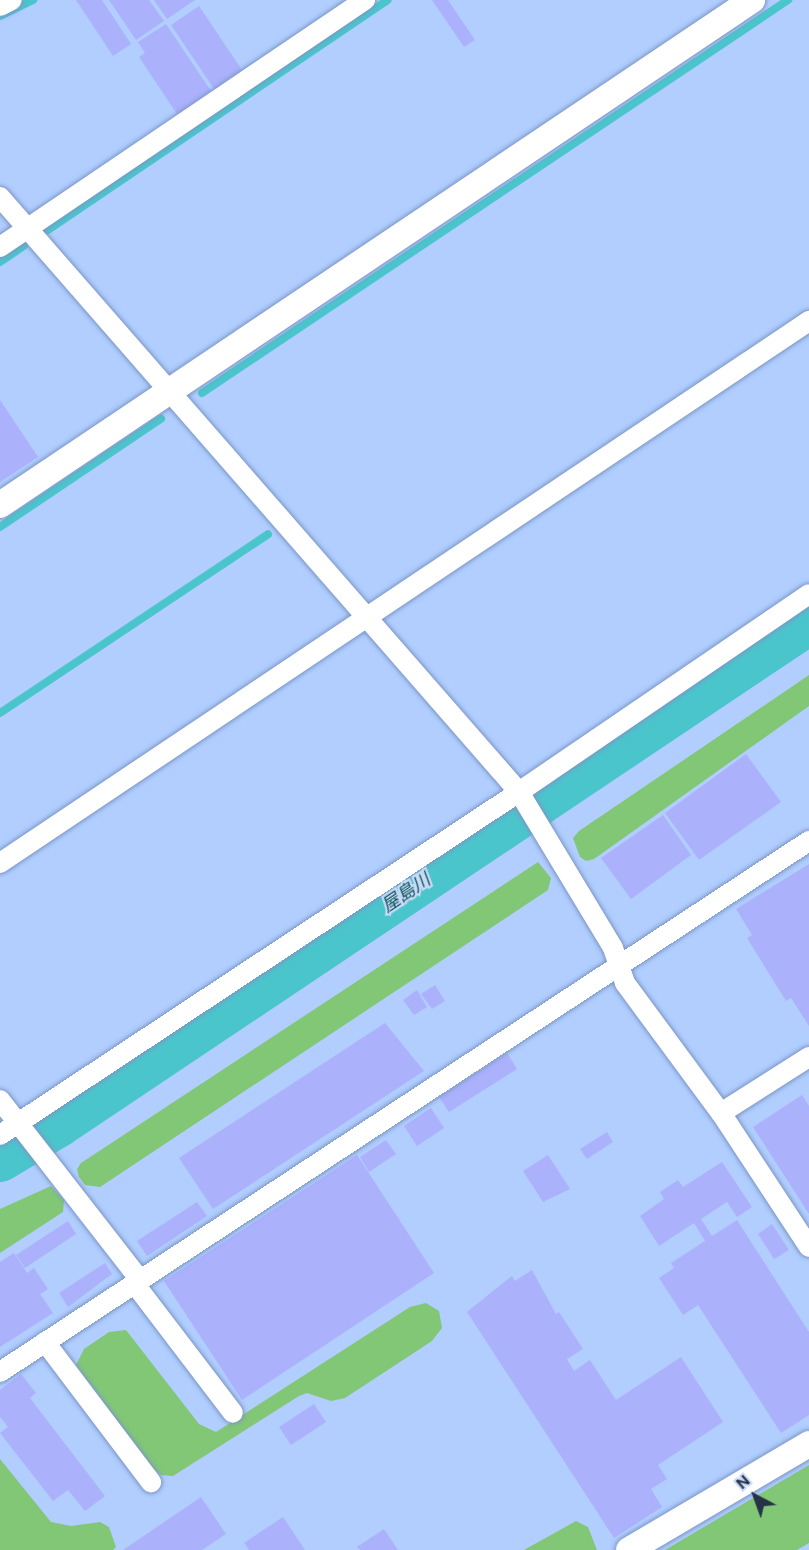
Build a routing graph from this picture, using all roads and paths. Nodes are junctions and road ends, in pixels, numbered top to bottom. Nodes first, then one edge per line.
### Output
1 (12, 0) edge
2 (365, 0) edge
3 (752, 0) edge
4 (0, 6) edge
5 (0, 197) edge
6 (27, 228) junction
7 (0, 247) edge
8 (809, 321) edge
9 (169, 392) junction
10 (0, 506) edge
11 (809, 594) edge
12 (366, 618) junction
13 (520, 795) junction
14 (809, 841) edge
15 (0, 863) edge
16 (619, 965) junction
17 (809, 1057) edge
18 (0, 1100) edge
19 (721, 1113) junction
20 (22, 1127) junction
21 (0, 1135) edge
22 (809, 1247) edge
23 (137, 1282) junction
24 (45, 1342) junction
25 (0, 1372) edge
26 (233, 1413) dead end
27 (809, 1444) edge
28 (151, 1482) dead end
29 (629, 1550) edge

1 - 4 street
2 - 6 street
3 - 9 street
5 - 6 street
6 - 7 street
6 - 9 street
8 - 12 street
9 - 10 street
9 - 12 street
11 - 13 street
12 - 13 street
12 - 15 street
13 - 16 street
13 - 20 street
14 - 16 street
16 - 19 street
16 - 23 street
17 - 19 street
18 - 20 street
19 - 22 street
20 - 21 street
20 - 23 street
23 - 24 street
23 - 26 street
24 - 25 street
24 - 28 street
27 - 29 street

